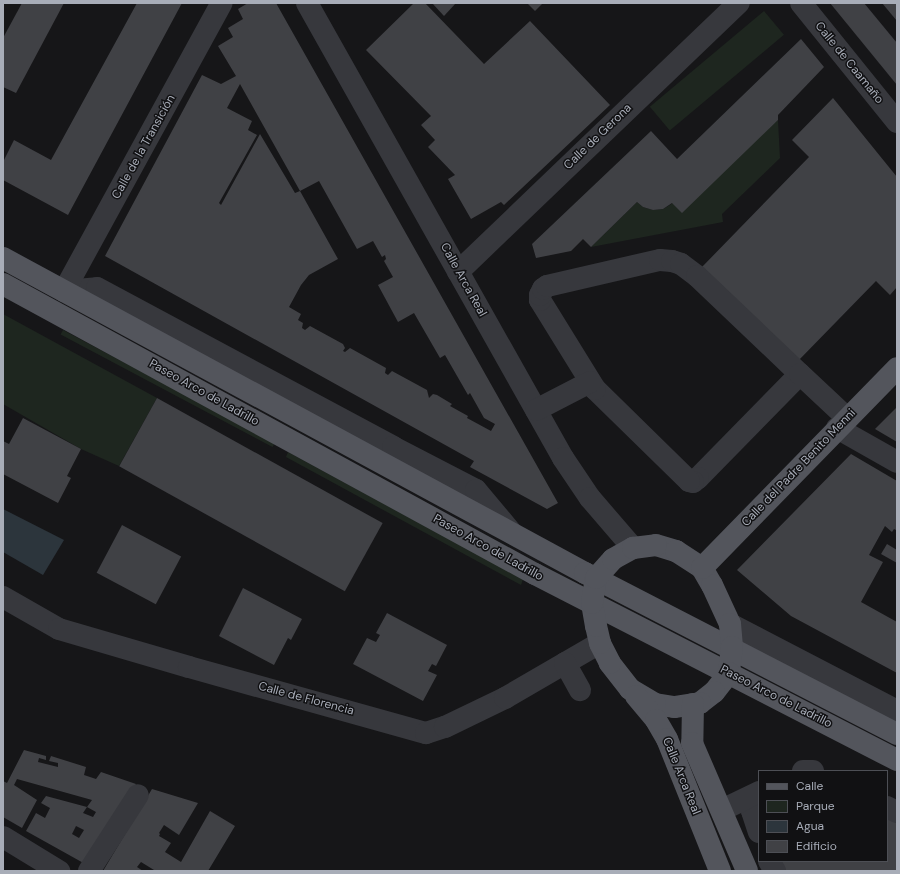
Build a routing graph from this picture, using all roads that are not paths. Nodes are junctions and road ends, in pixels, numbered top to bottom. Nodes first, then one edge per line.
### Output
1 (222, 3) edge
2 (307, 3) edge
3 (739, 3) edge
4 (801, 3) edge
5 (897, 122) edge
6 (3, 258) edge
7 (458, 272) junction
8 (3, 284) edge
9 (64, 291) junction
10 (84, 327) junction
11 (897, 368) edge
12 (800, 374) junction
13 (590, 382) junction
14 (536, 410) junction
15 (842, 423) junction
16 (897, 462) edge
17 (633, 548) junction
18 (702, 568) junction
19 (596, 578) junction
20 (3, 597) edge
21 (592, 603) junction
22 (730, 624) junction
23 (600, 643) junction
24 (732, 647) junction
25 (565, 663) junction
26 (729, 672) junction
27 (630, 689) junction
28 (580, 690) dead end
29 (693, 704) junction
30 (897, 711) edge
31 (897, 734) edge
32 (897, 760) edge
33 (758, 792) edge
34 (138, 795) dead end
35 (758, 802) edge
36 (888, 808) edge
37 (722, 810) junction
38 (897, 812) edge
39 (758, 829) edge
40 (3, 838) edge
41 (770, 862) edge
42 (59, 871) edge
43 (89, 871) edge
44 (720, 871) edge
45 (747, 871) edge
46 (775, 871) edge

1 - 9 street, Calle de la Transición
2 - 7 street, Calle Arca Real
3 - 7 street, Calle de Gerona
4 - 5 street, Calle de Caamaño
6 - 9 main road, Paseo Arco de Ladrillo
7 - 14 street, Calle Arca Real
8 - 10 main road, Paseo Arco de Ladrillo
9 - 10 street
9 - 19 main road, Paseo Arco de Ladrillo
10 - 21 main road, Paseo Arco de Ladrillo
11 - 15 main road, Calle del Padre Benito Menni
12 - 13 street
12 - 13 street
12 - 15 street
13 - 14 street
14 - 17 street, Calle Arca Real
15 - 16 street
15 - 18 main road, Calle del Padre Benito Menni
17 - 18 main road
17 - 19 main road
18 - 22 main road
19 - 21 main road
19 - 24 main road, Paseo Arco de Ladrillo
20 - 25 street, Calle de Florencia
21 - 23 main road, Calle Arca Real
21 - 26 main road, Paseo Arco de Ladrillo
22 - 24 main road
22 - 30 street
23 - 25 street, Calle de Florencia
23 - 27 main road, Calle Arca Real
24 - 26 main road
24 - 31 main road, Paseo Arco de Ladrillo
25 - 28 street
26 - 29 main road
26 - 32 main road, Paseo Arco de Ladrillo
27 - 29 main road
27 - 44 main road, Calle Arca Real
29 - 37 main road, Calle Arca Real
33 - 37 street
34 - 43 street
35 - 39 street
36 - 38 street
37 - 45 main road, Calle Arca Real
40 - 42 street
41 - 46 street

